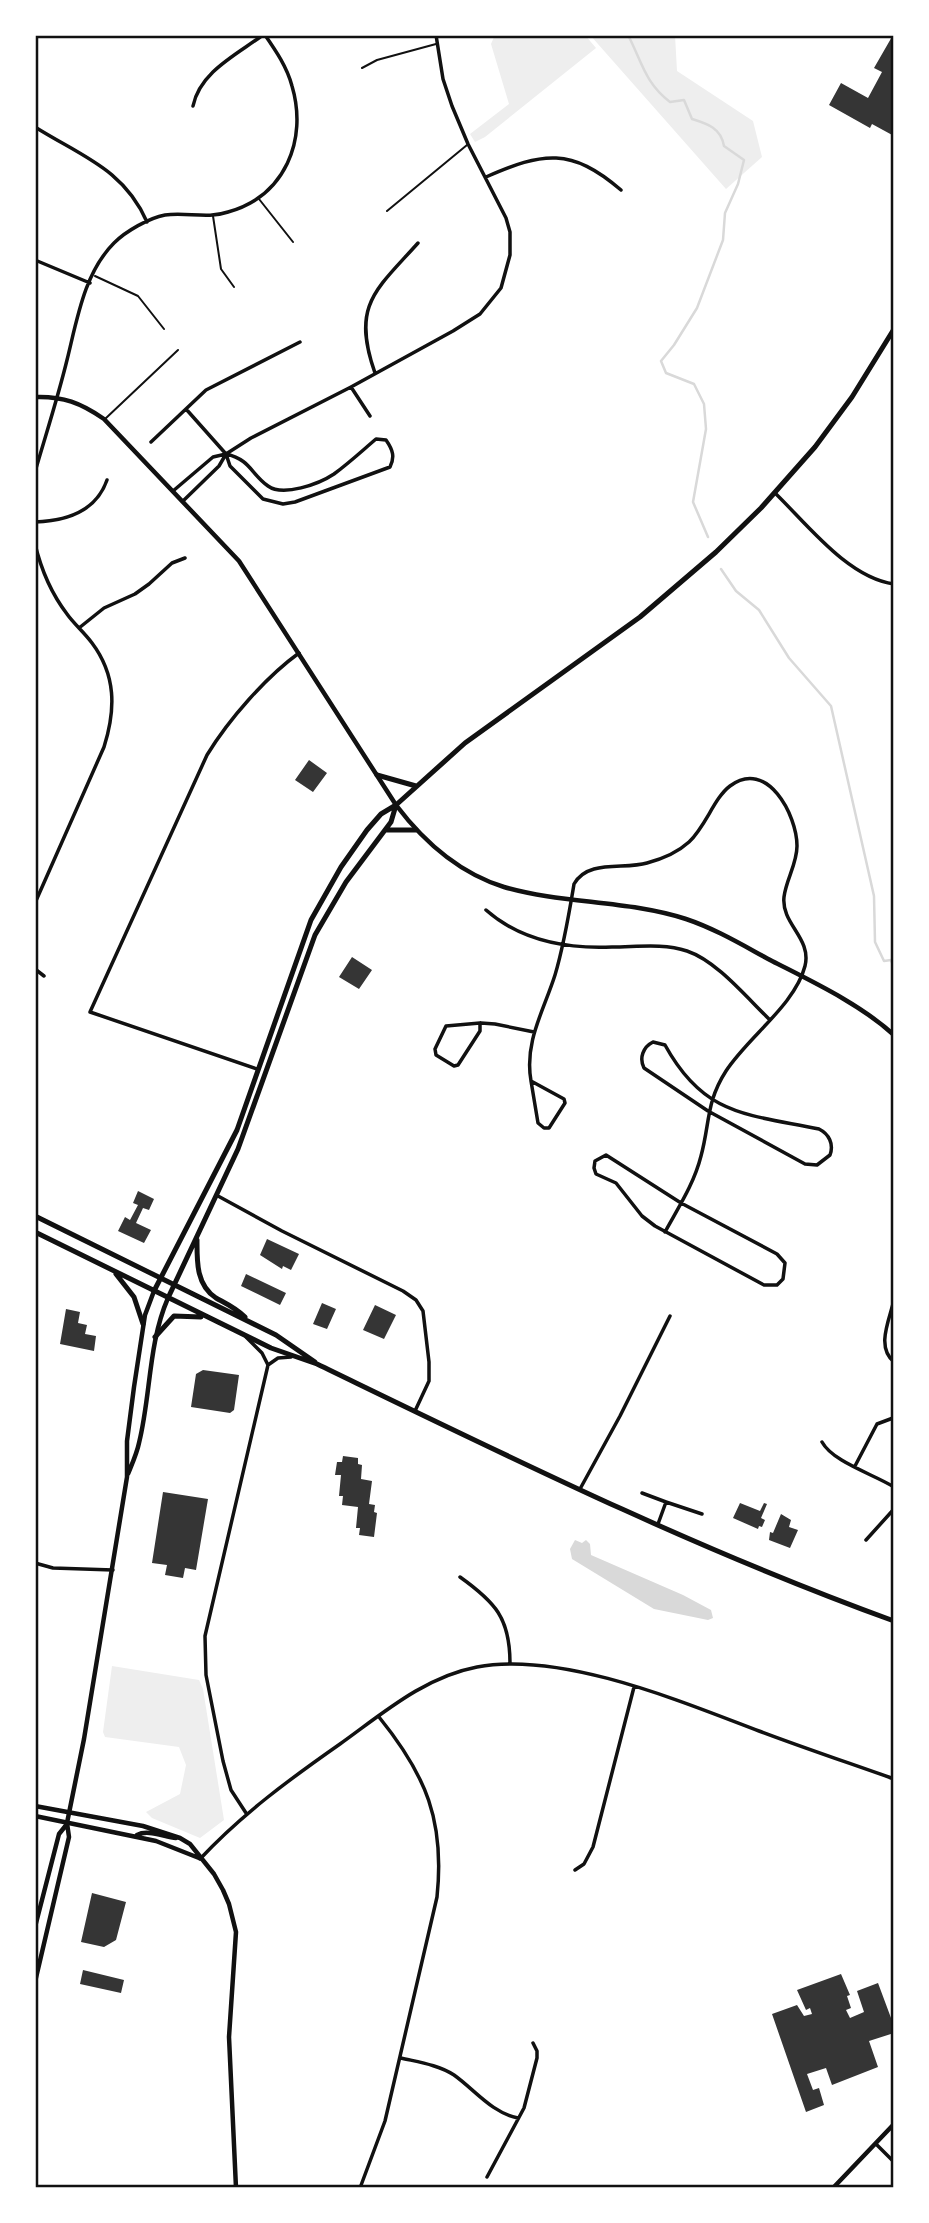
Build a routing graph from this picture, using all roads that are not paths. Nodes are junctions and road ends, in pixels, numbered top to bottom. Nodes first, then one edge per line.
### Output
1 (264, 35) edge
2 (436, 35) edge
3 (437, 44) junction
4 (362, 68) dead end
5 (193, 106) dead end
6 (35, 127) edge
7 (468, 145) junction
8 (486, 177) junction
9 (621, 190) dead end
10 (259, 198) junction
11 (387, 211) dead end
12 (213, 215) junction
13 (147, 222) junction
14 (293, 242) dead end
15 (418, 243) dead end
16 (35, 260) edge
17 (94, 276) junction
18 (90, 283) junction
19 (234, 287) dead end
20 (164, 329) dead end
21 (894, 329) edge
22 (300, 342) dead end
23 (178, 349) dead end
24 (375, 373) junction
25 (351, 387) junction
26 (57, 396) junction
27 (35, 397) edge
28 (186, 409) junction
29 (370, 416) dead end
30 (104, 419) junction
31 (151, 442) dead end
32 (226, 454) junction
33 (35, 472) edge
34 (107, 480) dead end
35 (173, 491) junction
36 (775, 493) junction
37 (183, 501) junction
38 (35, 522) edge
39 (35, 544) edge
40 (185, 558) dead end
41 (894, 584) edge
42 (79, 628) junction
43 (299, 653) junction
44 (377, 775) junction
45 (416, 786) junction
46 (396, 805) junction
47 (385, 830) junction
48 (416, 830) junction
49 (572, 898) junction
50 (35, 903) edge
51 (486, 911) dead end
52 (563, 944) junction
53 (35, 969) edge
54 (44, 976) dead end
55 (801, 976) junction
56 (770, 1020) junction
57 (480, 1023) junction
58 (534, 1032) junction
59 (894, 1035) edge
60 (259, 1070) junction
61 (531, 1080) junction
62 (711, 1099) junction
63 (708, 1111) junction
64 (218, 1196) junction
65 (681, 1203) junction
66 (35, 1216) edge
67 (35, 1233) edge
68 (664, 1233) junction
69 (197, 1237) junction
70 (114, 1272) junction
71 (161, 1278) junction
72 (174, 1284) junction
73 (154, 1292) junction
74 (168, 1298) junction
75 (894, 1300) edge
76 (670, 1316) dead end
77 (208, 1318) junction
78 (250, 1321) junction
79 (144, 1324) junction
80 (244, 1335) junction
81 (155, 1337) junction
82 (292, 1356) junction
83 (894, 1362) edge
84 (317, 1364) junction
85 (268, 1366) junction
86 (415, 1411) junction
87 (893, 1418) edge
88 (822, 1442) dead end
89 (855, 1466) junction
90 (127, 1477) junction
91 (894, 1486) edge
92 (579, 1491) junction
93 (642, 1493) dead end
94 (667, 1502) junction
95 (894, 1509) edge
96 (702, 1514) dead end
97 (657, 1526) junction
98 (866, 1540) dead end
99 (35, 1563) edge
100 (113, 1570) junction
101 (460, 1577) dead end
102 (894, 1622) edge
103 (510, 1663) junction
104 (634, 1687) junction
105 (379, 1717) junction
106 (894, 1779) edge
107 (35, 1806) edge
108 (246, 1813) junction
109 (69, 1814) junction
110 (35, 1816) edge
111 (67, 1823) junction
112 (136, 1836) junction
113 (180, 1838) junction
114 (200, 1858) junction
115 (575, 1870) dead end
116 (35, 1927) edge
117 (35, 1982) edge
118 (533, 2043) dead end
119 (401, 2058) junction
120 (519, 2118) junction
121 (894, 2124) edge
122 (875, 2143) junction
123 (894, 2162) edge
124 (487, 2177) dead end
125 (236, 2188) edge
126 (360, 2188) edge
127 (833, 2188) edge

1 - 5 street
1 - 10 street
2 - 3 street
3 - 4 lane
3 - 7 street
6 - 13 street
7 - 8 street
7 - 11 lane
8 - 9 street
8 - 24 street
10 - 12 street
10 - 14 lane
12 - 13 street
12 - 19 lane
13 - 17 street
15 - 24 street
16 - 18 street
17 - 18 street
17 - 20 lane
18 - 26 street
21 - 36 main road
22 - 28 street
23 - 30 lane
24 - 25 street
25 - 29 street
25 - 32 street
26 - 27 street
26 - 30 street
26 - 33 street
28 - 31 street
28 - 32 street
30 - 35 street
32 - 32 street
32 - 35 street
32 - 37 street
34 - 38 street
35 - 37 street
36 - 41 street
36 - 45 main road
37 - 43 street
39 - 42 street
40 - 42 street
42 - 50 street
43 - 44 street
43 - 60 street
44 - 45 main road
44 - 46 street
45 - 46 main road
46 - 47 main road
46 - 48 street
46 - 60 main road
47 - 48 main road
47 - 64 main road
48 - 49 street
49 - 52 street
49 - 55 street
49 - 55 street
51 - 52 street
52 - 56 street
52 - 58 street
53 - 54 street
55 - 56 street
55 - 59 street
56 - 62 street
57 - 57 street
57 - 58 street
58 - 61 street
60 - 71 main road
61 - 61 street
62 - 63 street
62 - 63 street
62 - 63 street
63 - 65 street
64 - 69 main road
64 - 86 street
65 - 68 street
65 - 68 street
65 - 68 street
66 - 71 main road
67 - 70 main road
69 - 72 main road
69 - 78 main road
70 - 73 main road
70 - 79 main road
71 - 72 main road
71 - 73 main road
72 - 74 main road
72 - 78 main road
73 - 74 main road
73 - 79 street
74 - 77 main road
74 - 81 street
75 - 83 street
76 - 92 street
77 - 80 main road
77 - 81 main road
78 - 84 main road
79 - 90 street
80 - 82 main road
80 - 85 street
81 - 90 street
82 - 84 main road
82 - 85 street
84 - 86 main road
85 - 108 street
86 - 92 main road
87 - 89 street
88 - 89 street
89 - 91 street
90 - 100 street
92 - 97 main road
93 - 94 street
94 - 96 street
94 - 97 street
95 - 98 street
97 - 102 main road
99 - 100 street
100 - 109 street
101 - 103 street
103 - 104 street
103 - 105 street
104 - 106 street
104 - 115 street
105 - 108 street
105 - 119 street
107 - 109 street
108 - 114 street
109 - 111 street
109 - 113 street
110 - 111 street
111 - 112 street
111 - 116 street
111 - 117 street
112 - 113 street
112 - 114 street
113 - 114 street
114 - 125 street
118 - 120 street
119 - 120 street
119 - 126 street
120 - 124 street
121 - 122 street
122 - 123 street
122 - 127 street

